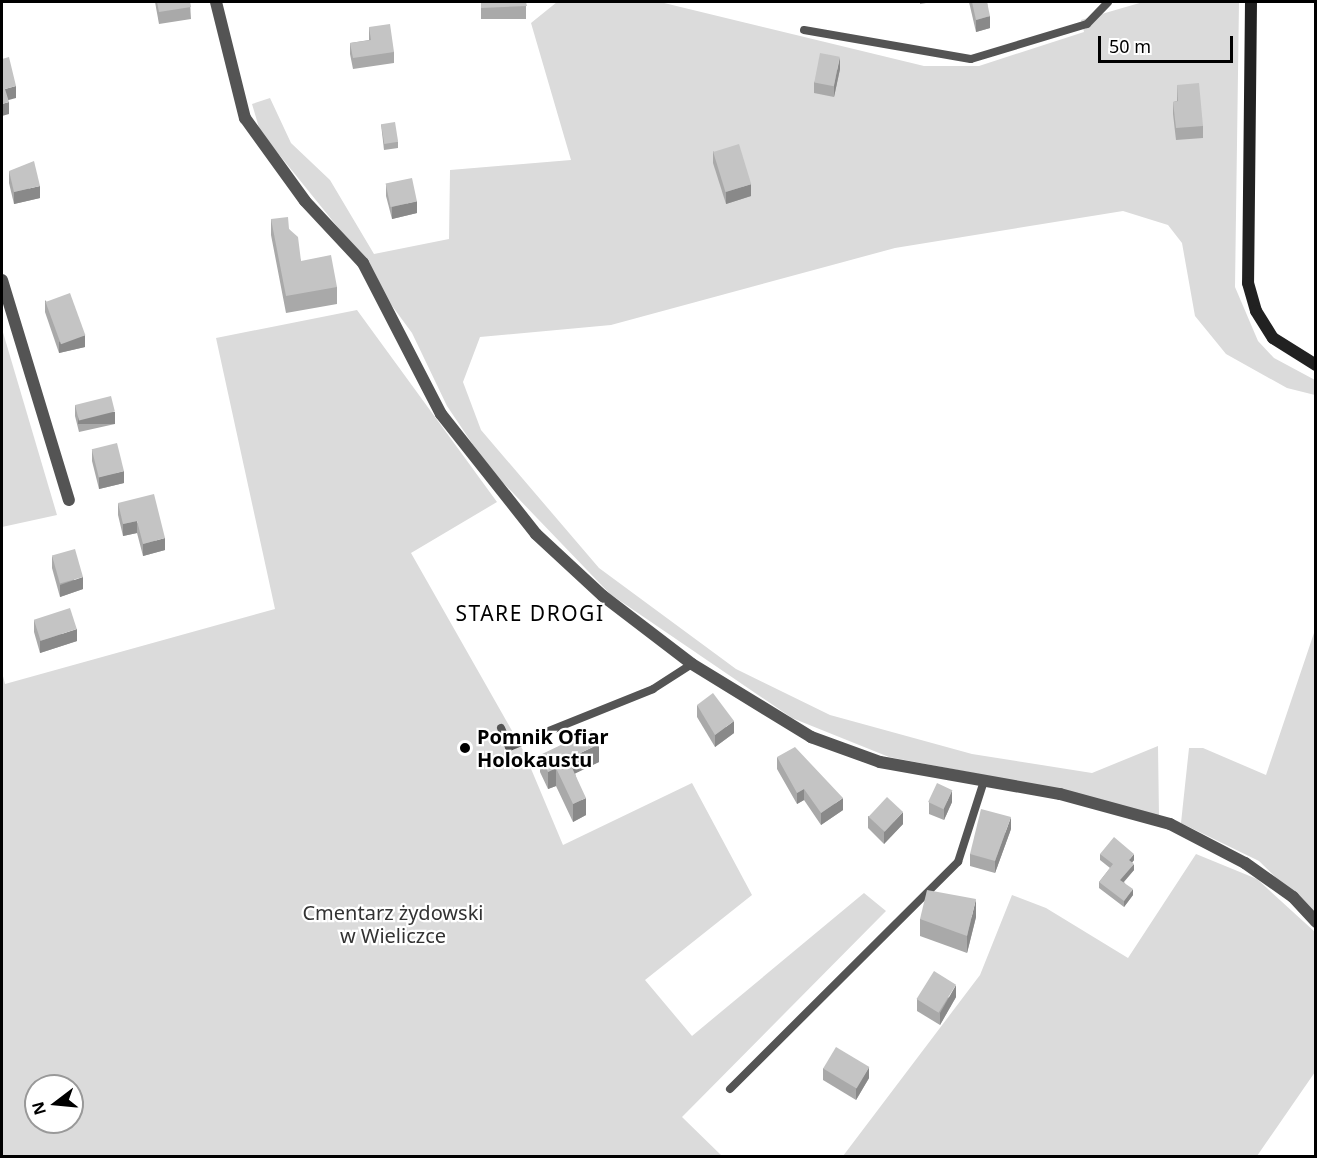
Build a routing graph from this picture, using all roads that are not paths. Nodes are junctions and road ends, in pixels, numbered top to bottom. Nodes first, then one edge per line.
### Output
1 (216, 2) edge
2 (1108, 2) edge
3 (1251, 2) edge
4 (804, 30) dead end
5 (2, 280) edge
6 (1316, 365) edge
7 (69, 500) dead end
8 (692, 664) junction
9 (501, 728) dead end
10 (984, 781) junction
11 (1316, 922) edge
12 (730, 1089) dead end

1 - 8 street
2 - 4 lane
3 - 6 street
5 - 7 street
8 - 9 lane
8 - 10 street
10 - 11 street
10 - 12 lane

